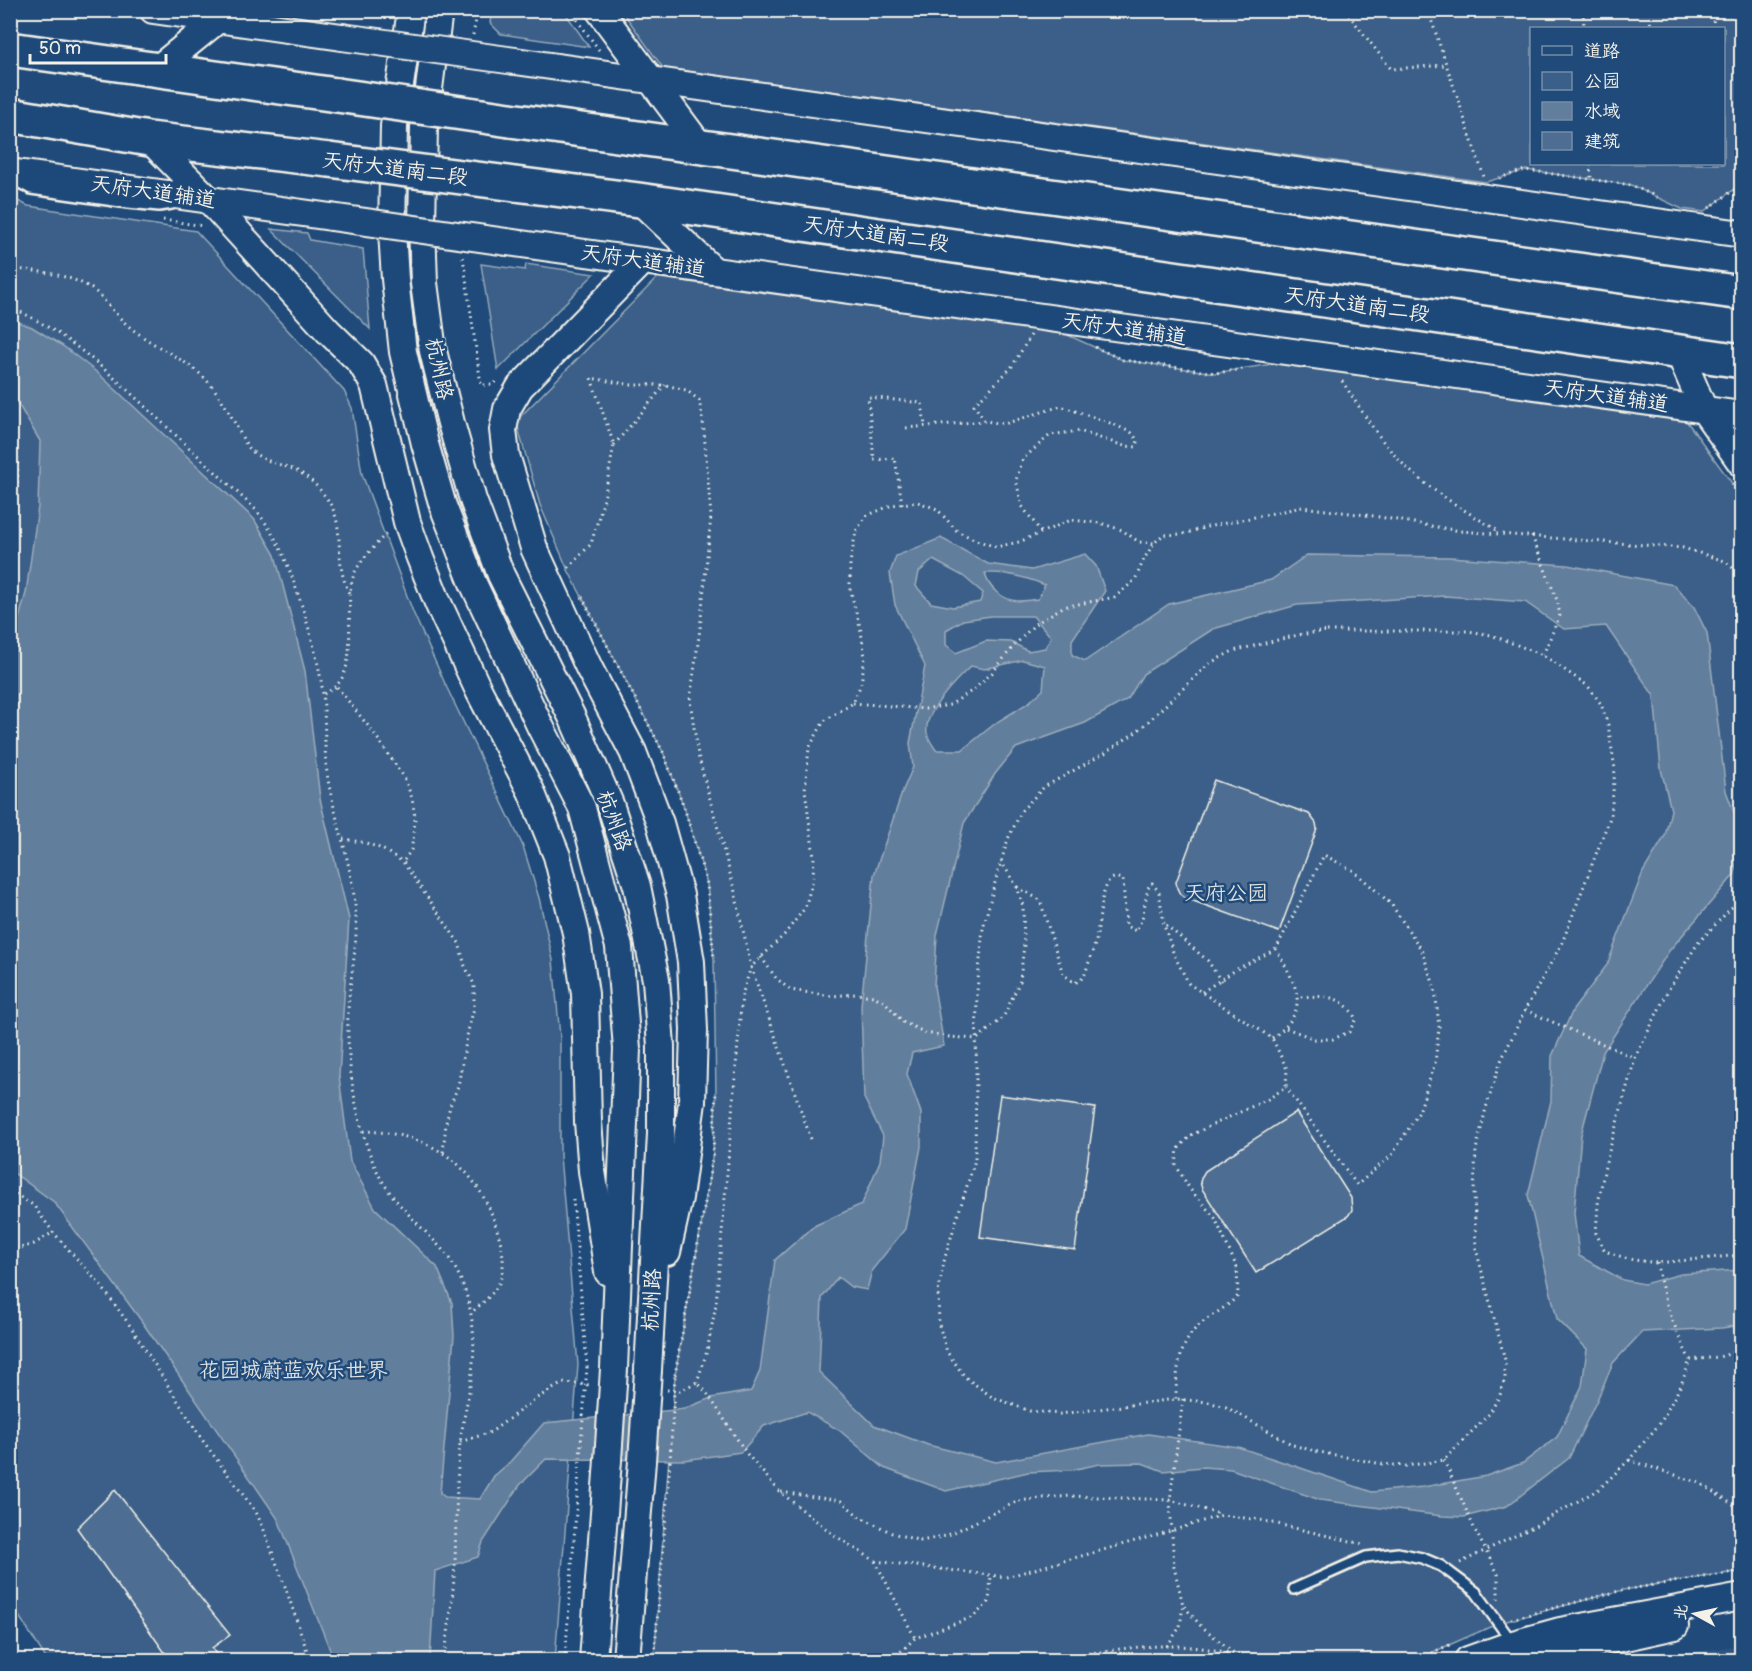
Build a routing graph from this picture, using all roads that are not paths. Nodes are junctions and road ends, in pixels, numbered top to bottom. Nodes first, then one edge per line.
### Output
1 (153, 10) edge
2 (411, 10) edge
3 (439, 10) edge
4 (599, 10) edge
5 (216, 14) edge
6 (10, 49) edge
7 (156, 70) junction
8 (651, 80) junction
9 (10, 115) edge
10 (149, 139) junction
11 (700, 146) junction
12 (10, 172) edge
13 (10, 179) edge
14 (207, 199) junction
15 (639, 200) junction
16 (1742, 213) edge
17 (1730, 232) edge
18 (643, 261) junction
19 (714, 271) junction
20 (1740, 292) edge
21 (1679, 352) junction
22 (1742, 361) edge
23 (1704, 410) junction
24 (1742, 416) edge
25 (1735, 472) edge
26 (650, 1329) junction
27 (617, 1331) junction
28 (1294, 1589) dead end
29 (1742, 1597) edge
30 (1742, 1613) edge
31 (1513, 1644) junction
32 (593, 1660) edge
33 (626, 1660) edge
34 (1468, 1660) edge
35 (1535, 1660) edge

1 - 5 main road
2 - 27 main road, 杭州路
3 - 26 main road, 杭州路
4 - 8 main road
5 - 7 main road
5 - 8 main road, bridge
6 - 7 highway
7 - 11 highway, bridge
8 - 11 main road
8 - 17 main road
9 - 10 highway, 天府大道南二段
10 - 14 main road
10 - 15 highway, 天府大道南二段, bridge
11 - 20 highway
12 - 14 main road, 天府大道辅道
13 - 14 lane
14 - 18 main road, 天府大道辅道, bridge
14 - 27 main road
15 - 19 main road
15 - 21 highway, 天府大道南二段
16 - 17 main road
18 - 19 main road, 天府大道辅道
18 - 26 main road
19 - 23 main road, 天府大道辅道
21 - 22 highway, 天府大道南二段
21 - 23 main road
23 - 24 main road, 天府大道辅道
23 - 25 main road
26 - 33 main road, 杭州路, bridge
27 - 32 main road, 杭州路, bridge
28 - 31 lane
29 - 31 main road
30 - 35 main road
31 - 34 main road

